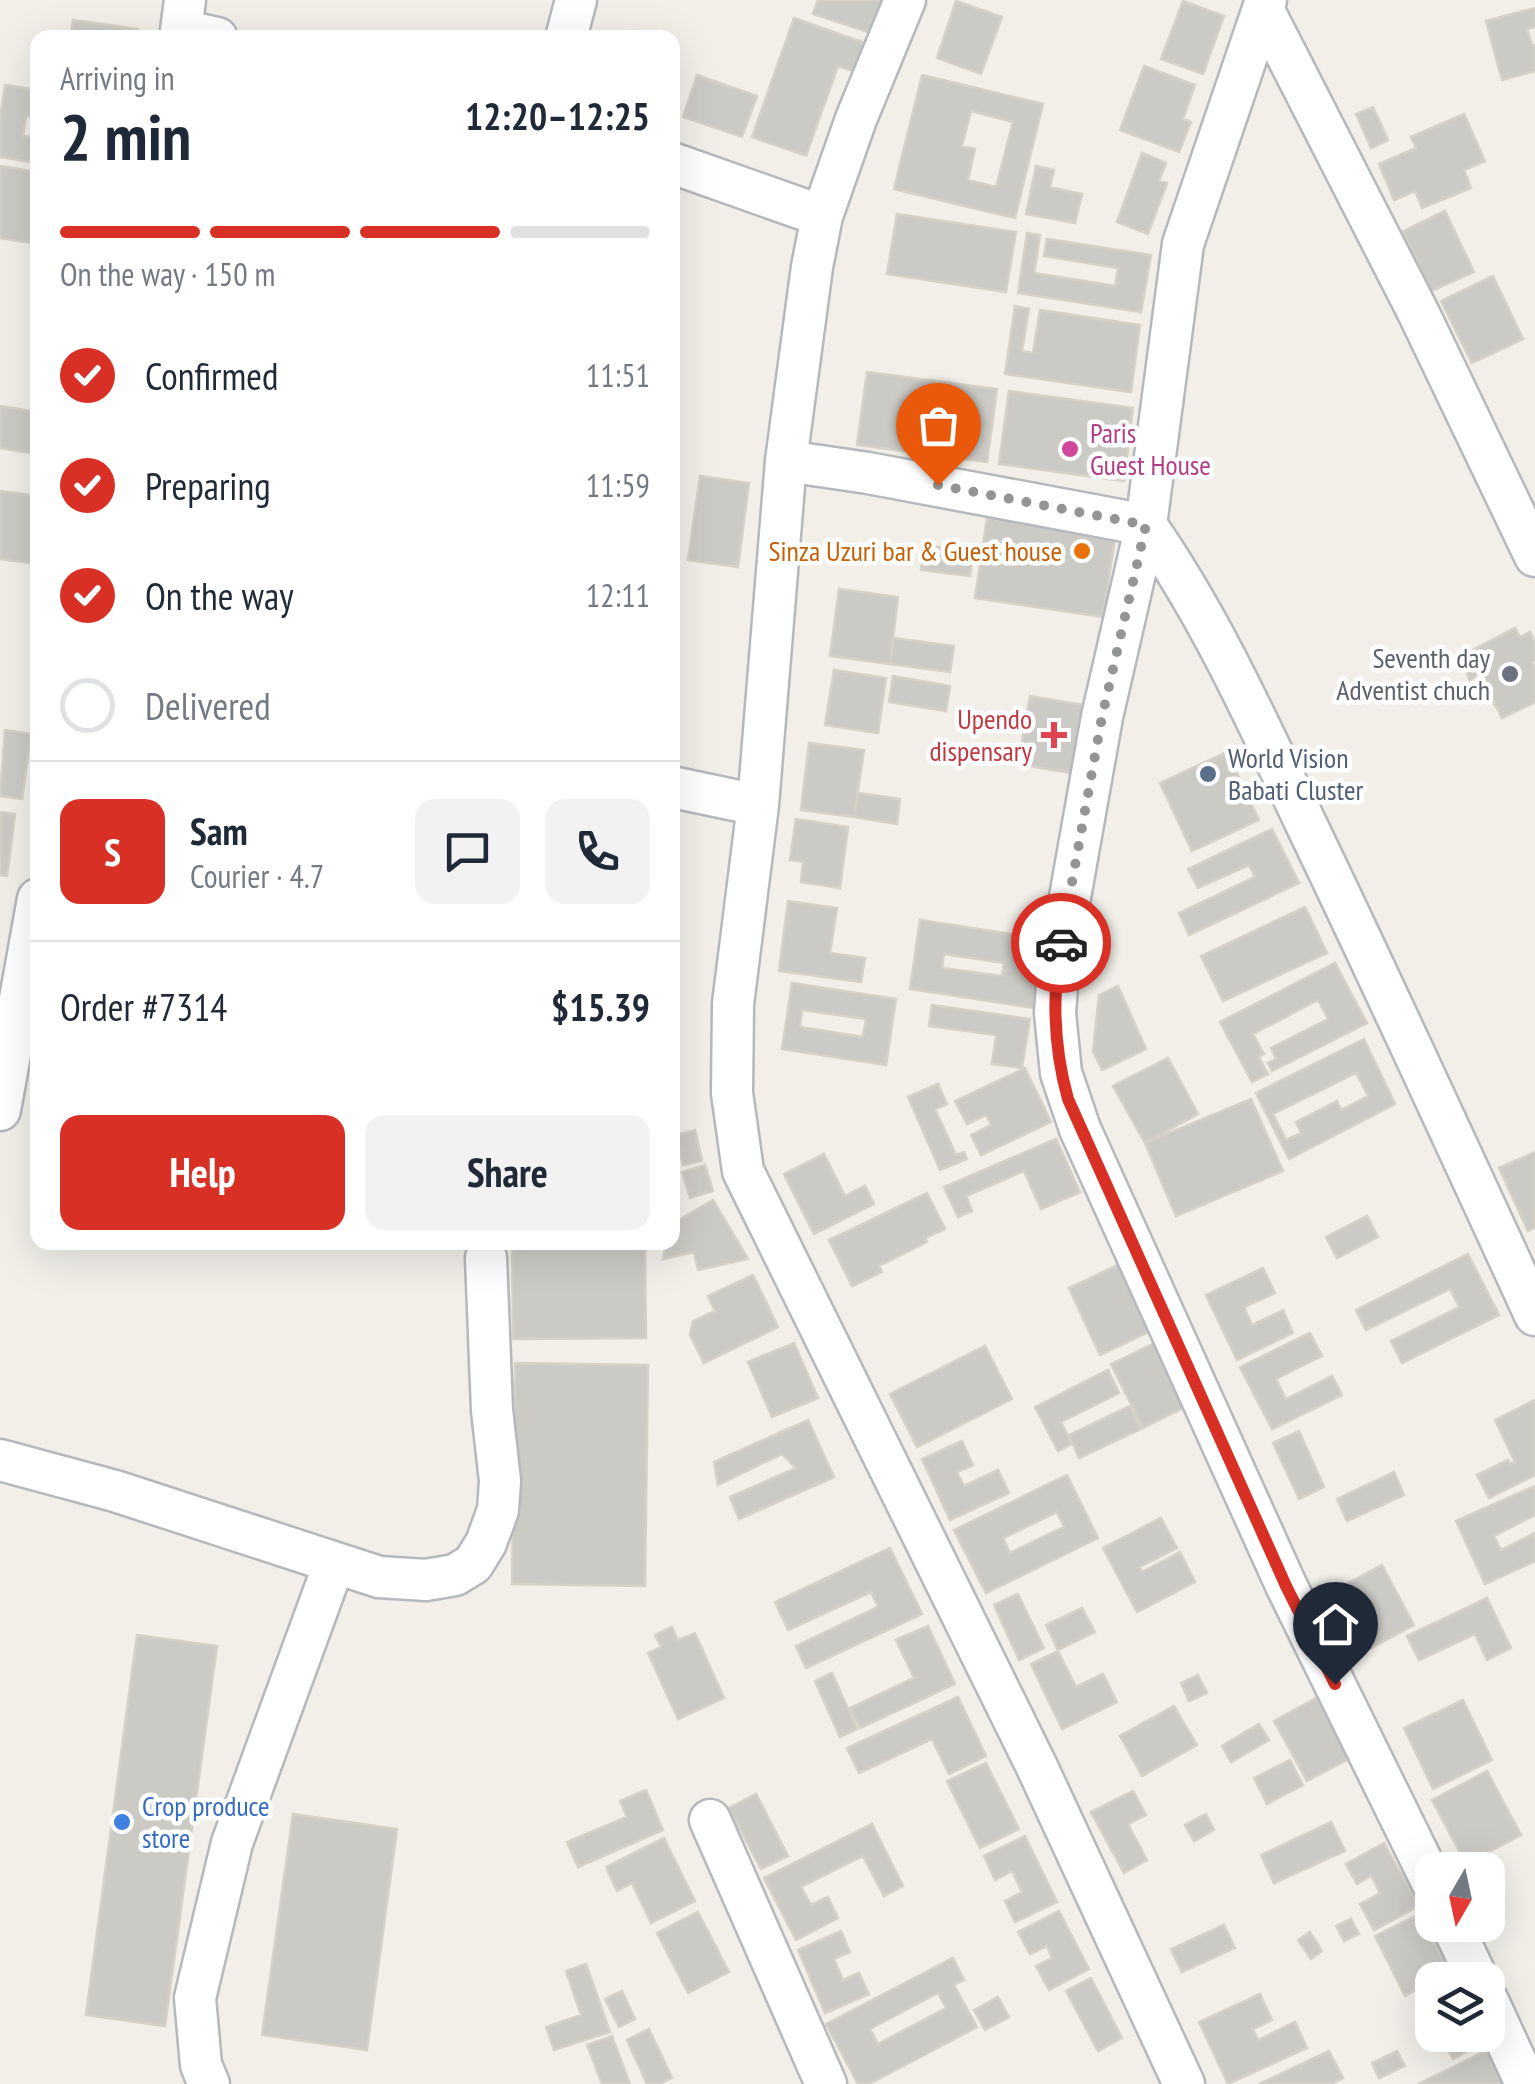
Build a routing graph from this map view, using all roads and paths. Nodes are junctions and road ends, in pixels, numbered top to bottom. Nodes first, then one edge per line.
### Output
1 (576, 0) edge
2 (905, 0) edge
3 (1264, 4) edge
4 (568, 30) edge
5 (680, 166) edge
6 (822, 216) junction
7 (786, 461) junction
8 (1146, 525) junction
9 (1535, 556) edge
10 (680, 789) edge
11 (758, 804) junction
12 (30, 941) edge
13 (1, 1092) edge
14 (486, 1258) dead end
15 (1535, 1315) edge
16 (0, 1460) edge
17 (334, 1564) junction
18 (710, 1820) dead end
19 (1417, 1852) edge
20 (1505, 2038) edge
21 (209, 2084) edge
22 (826, 2084) edge
23 (1184, 2084) edge
24 (1526, 2084) edge

1 - 4 street
2 - 6 street
3 - 8 street
3 - 9 street
5 - 6 street
6 - 7 street
7 - 8 street
7 - 11 street
8 - 15 street
8 - 19 street
10 - 11 street
11 - 23 street
12 - 13 street
14 - 17 street
16 - 17 street
17 - 21 street
18 - 22 street
20 - 24 street

